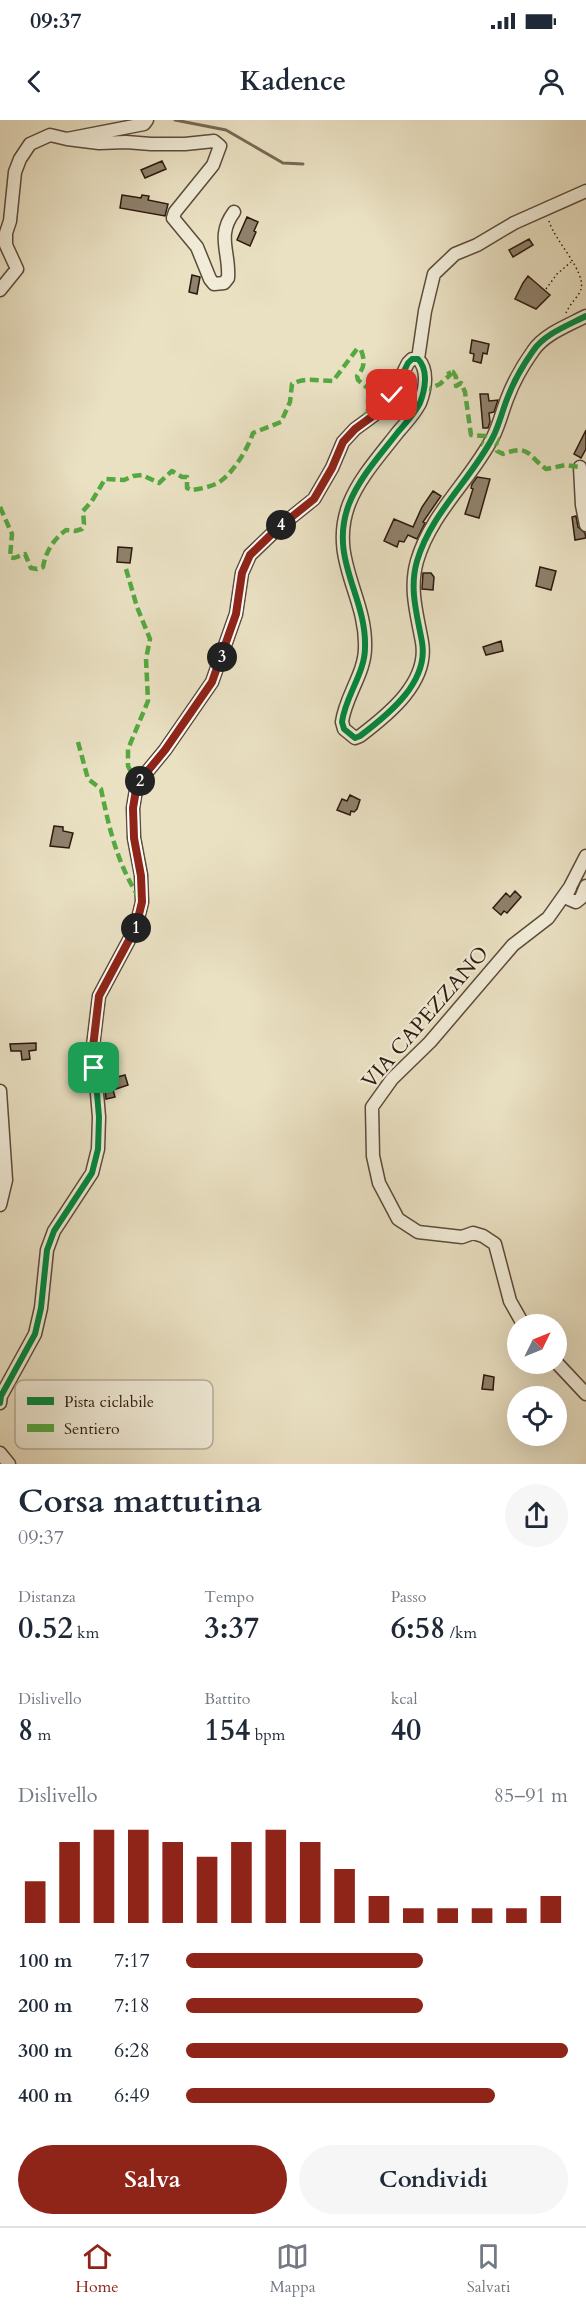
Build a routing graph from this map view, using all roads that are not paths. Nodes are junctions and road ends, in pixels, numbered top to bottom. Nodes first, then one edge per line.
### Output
1 (147, 120) edge
2 (67, 139) junction
3 (586, 191) edge
4 (234, 212) dead end
5 (0, 290) edge
6 (586, 316) edge
7 (418, 359) junction
8 (580, 467) dead end
9 (586, 525) edge
10 (586, 856) edge
11 (586, 886) edge
12 (570, 887) junction
13 (0, 1091) edge
14 (0, 1205) edge
15 (517, 1314) edge
16 (567, 1374) edge
17 (586, 1394) edge
18 (0, 1403) edge
19 (0, 1453) edge
20 (9, 1464) edge

1 - 2 street
2 - 4 street
2 - 5 street
3 - 7 street
6 - 7 street
7 - 18 street
8 - 9 street
10 - 12 street, VIA CAPEZZANO
11 - 12 street
12 - 15 street, VIA CAPEZZANO
13 - 14 street
16 - 17 street
19 - 20 street

